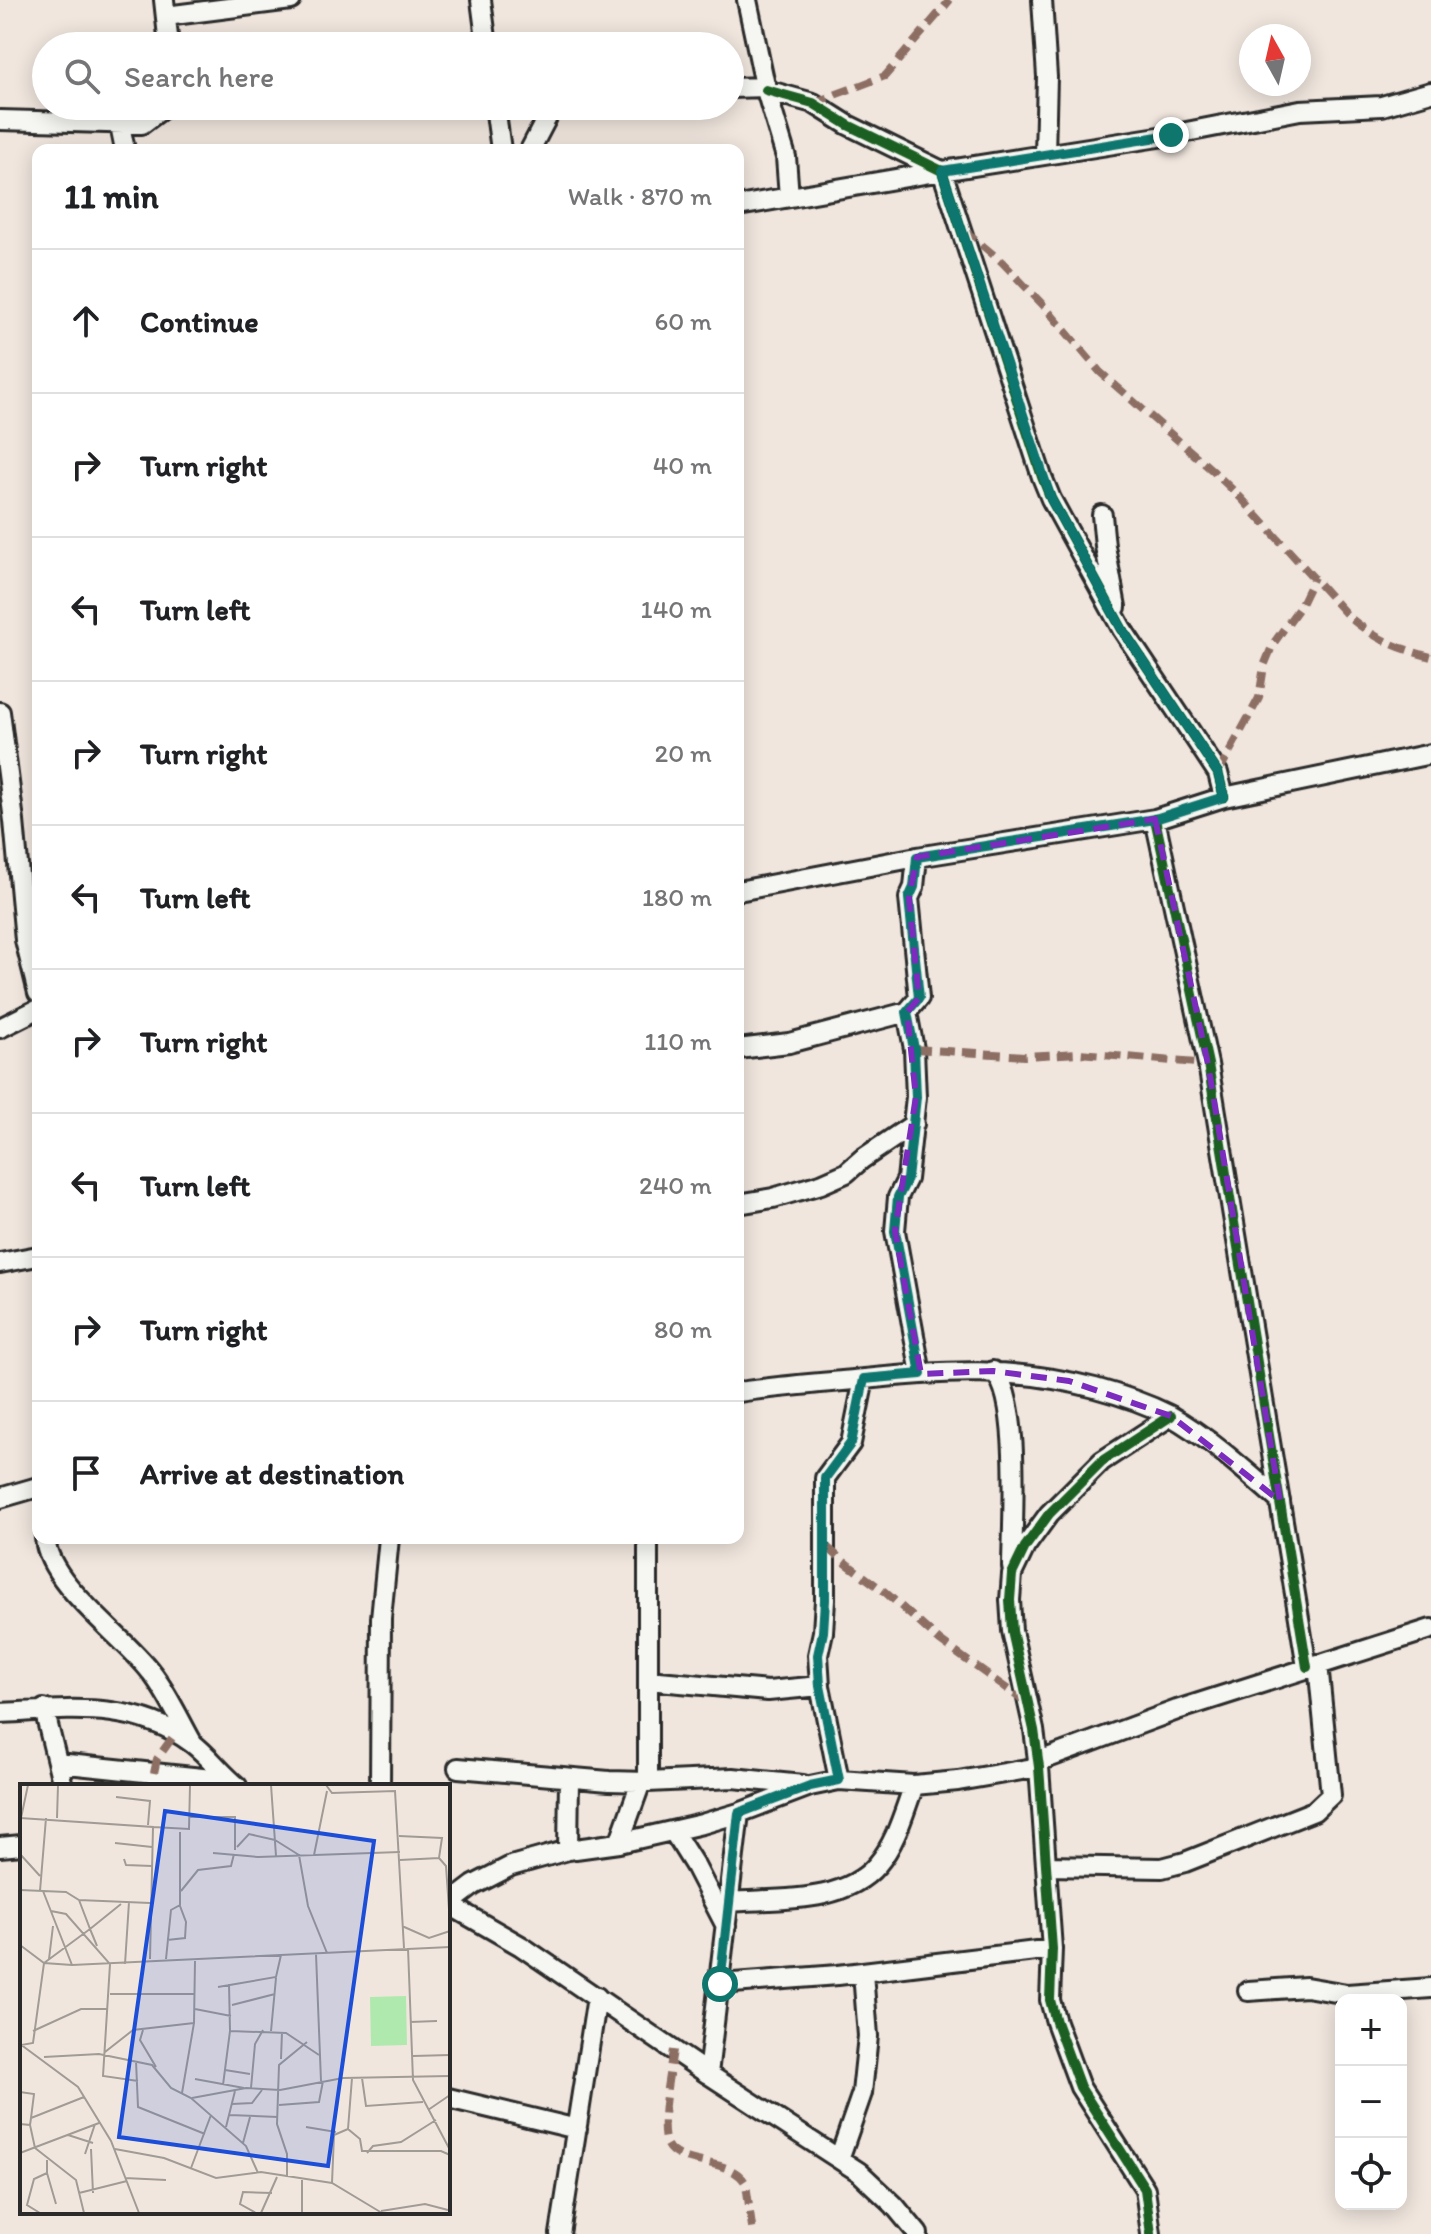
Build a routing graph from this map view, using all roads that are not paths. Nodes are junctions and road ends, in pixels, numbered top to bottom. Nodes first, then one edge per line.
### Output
1 (291, 0) edge
2 (481, 0) edge
3 (747, 0) edge
4 (1042, 0) edge
5 (165, 8) edge
6 (168, 32) edge
7 (485, 32) edge
8 (744, 88) edge
9 (767, 89) junction
10 (1431, 92) edge
11 (0, 120) edge
12 (147, 120) edge
13 (497, 120) edge
14 (546, 120) edge
15 (120, 125) junction
16 (124, 144) edge
17 (500, 144) edge
18 (533, 144) edge
19 (1045, 154) junction
20 (942, 171) junction
21 (789, 197) junction
22 (744, 205) edge
23 (1102, 515) dead end
24 (1122, 629) junction
25 (0, 712) edge
26 (1431, 754) edge
27 (1224, 797) junction
28 (1155, 819) junction
29 (917, 857) junction
30 (744, 890) edge
31 (32, 969) edge
32 (32, 1012) edge
33 (907, 1012) junction
34 (0, 1028) edge
35 (744, 1048) edge
36 (914, 1124) junction
37 (744, 1203) edge
38 (32, 1257) edge
39 (0, 1263) edge
40 (993, 1371) junction
41 (921, 1374) junction
42 (864, 1379) junction
43 (744, 1391) edge
44 (1171, 1416) junction
45 (32, 1489) edge
46 (0, 1498) edge
47 (1280, 1501) junction
48 (46, 1544) edge
49 (388, 1544) edge
50 (648, 1544) edge
51 (1012, 1574) junction
52 (1431, 1629) edge
53 (1312, 1665) junction
54 (648, 1680) junction
55 (820, 1686) junction
56 (44, 1709) junction
57 (0, 1713) edge
58 (193, 1744) junction
59 (58, 1763) junction
60 (1038, 1765) junction
61 (458, 1768) dead end
62 (569, 1779) junction
63 (839, 1780) junction
64 (644, 1782) junction
65 (234, 1783) edge
66 (63, 1784) edge
67 (380, 1784) edge
68 (914, 1785) junction
69 (810, 1786) junction
70 (739, 1813) junction
71 (673, 1831) junction
72 (619, 1843) junction
73 (20, 1845) edge
74 (0, 1847) edge
75 (568, 1850) junction
76 (1046, 1866) junction
77 (729, 1902) junction
78 (450, 1903) edge
79 (450, 1905) edge
80 (726, 1926) junction
81 (1052, 1949) junction
82 (863, 1973) junction
83 (720, 1984) junction
84 (1431, 1988) edge
85 (1248, 1991) dead end
86 (597, 1997) junction
87 (708, 2074) junction
88 (450, 2098) edge
89 (577, 2129) junction
90 (839, 2159) junction
91 (560, 2234) edge
92 (918, 2234) edge
93 (1151, 2234) edge

1 - 5 street
2 - 7 street
3 - 9 street
4 - 19 street
5 - 6 street
8 - 9 street
9 - 20 street
9 - 21 street
10 - 19 street
11 - 15 street
12 - 15 street
13 - 17 street
14 - 18 street
15 - 16 street
19 - 20 street
20 - 21 street
20 - 24 street
21 - 22 street
23 - 24 street
24 - 27 street
25 - 31 street
26 - 27 street
27 - 28 street
28 - 29 street
28 - 47 street
29 - 30 street
29 - 33 street
32 - 34 street
33 - 35 street
33 - 36 street
36 - 37 street
36 - 41 street
38 - 39 street
40 - 41 street
40 - 44 street
40 - 51 street
41 - 42 street
42 - 43 street
42 - 55 street
44 - 47 street
44 - 51 street
45 - 46 street
47 - 53 street
48 - 58 street
49 - 67 street
50 - 54 street
51 - 60 street
52 - 53 street
53 - 60 street
53 - 76 street
54 - 55 street
54 - 64 street
55 - 63 street
56 - 57 street
56 - 58 street
56 - 59 street
58 - 65 street
59 - 65 street
59 - 66 street
60 - 68 street
60 - 76 street
61 - 62 street
62 - 64 street
62 - 75 street
63 - 68 street
63 - 69 street
64 - 69 street
64 - 72 street
68 - 77 street
69 - 70 street
70 - 71 street
70 - 77 street
71 - 72 street
71 - 80 street
72 - 75 street
73 - 74 street
75 - 78 street
76 - 81 street
77 - 80 street
79 - 86 street
80 - 83 street
81 - 82 street
81 - 93 street
82 - 83 street
82 - 90 street
83 - 87 street
84 - 85 street
86 - 87 street
86 - 89 street
87 - 90 street
88 - 89 street
89 - 91 street
90 - 92 street

